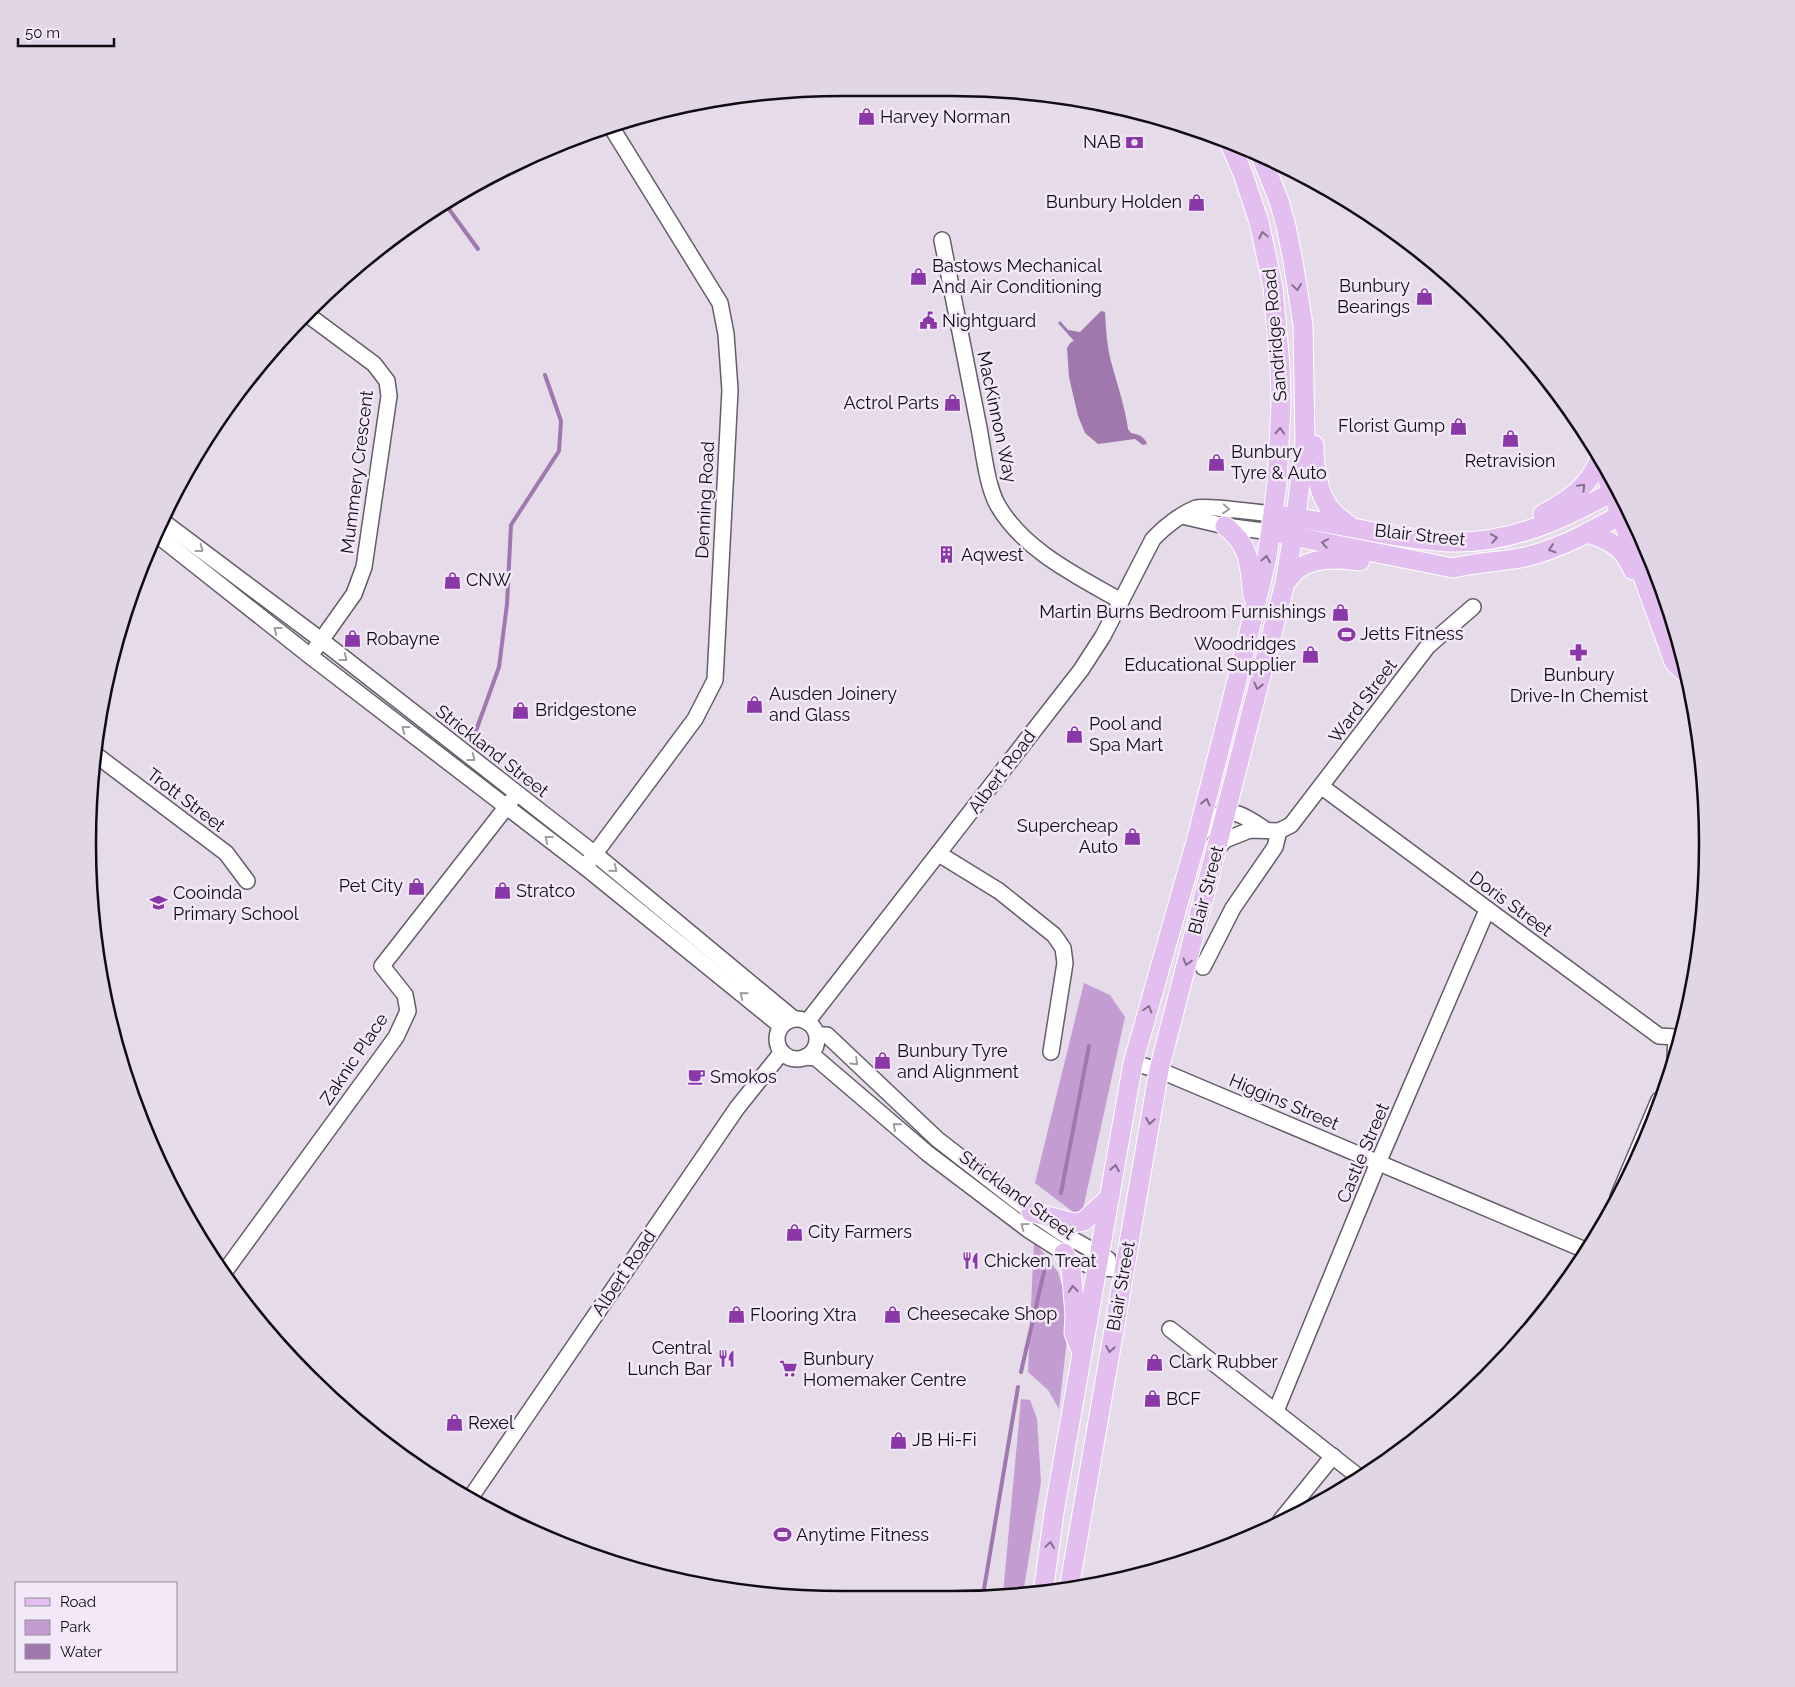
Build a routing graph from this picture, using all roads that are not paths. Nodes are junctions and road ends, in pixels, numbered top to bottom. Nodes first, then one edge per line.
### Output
1 (615, 133) edge
2 (1233, 152) edge
3 (1265, 165) edge
4 (942, 240) dead end
5 (312, 318) edge
6 (1303, 325) junction
7 (1596, 466) edge
8 (1611, 493) edge
9 (1622, 513) edge
10 (1182, 516) junction
11 (1296, 517) junction
12 (1272, 523) junction
13 (168, 524) edge
14 (1225, 526) junction
15 (1351, 527) junction
16 (1532, 529) junction
17 (1630, 530) edge
18 (1587, 533) junction
19 (1293, 537) junction
20 (162, 538) edge
21 (1453, 568) junction
22 (1285, 582) junction
23 (1647, 586) junction
24 (1121, 601) junction
25 (1473, 607) dead end
26 (1254, 610) junction
27 (321, 640) junction
28 (310, 656) junction
29 (1676, 664) edge
30 (102, 759) edge
31 (1322, 787) junction
32 (516, 793) junction
33 (506, 807) junction
34 (1226, 812) junction
35 (1279, 829) junction
36 (1196, 841) junction
37 (1216, 850) junction
38 (595, 854) junction
39 (939, 854) junction
40 (585, 868) junction
41 (247, 881) dead end
42 (1488, 910) junction
43 (1203, 967) dead end
44 (794, 1022) junction
45 (817, 1035) junction
46 (1673, 1036) edge
47 (782, 1052) junction
48 (1051, 1052) dead end
49 (805, 1057) junction
50 (1133, 1063) junction
51 (1159, 1070) junction
52 (1378, 1163) junction
53 (1110, 1197) junction
54 (1031, 1212) junction
55 (1580, 1248) edge
56 (1064, 1253) junction
57 (1099, 1260) junction
58 (228, 1267) edge
59 (1123, 1269) junction
60 (1170, 1329) dead end
61 (1082, 1354) junction
62 (1276, 1411) junction
63 (1333, 1456) junction
64 (1354, 1473) edge
65 (473, 1493) edge
66 (1287, 1511) edge
67 (1070, 1580) edge
68 (1044, 1584) edge

1 - 38 street, Denning Road
12 -> 2 main road, Sandridge Road
3 -> 6 main road, Sandridge Road
4 - 24 street, MacKinnon Way
5 - 27 street, Mummery Crescent
6 - 11 main road, Sandridge Road
6 - 15 main road
16 -> 7 main road
8 - 16 main road, Blair Street
9 - 18 main road, Blair Street
10 -> 12 street, Albert Road
10 - 14 street, Albert Road
10 - 24 street, Albert Road
11 - 12 main road, Blair Street
11 - 15 main road, Blair Street
11 - 19 main road, Sandridge Road
12 - 14 street, Albert Road
12 - 19 main road, Albert Road
26 -> 12 main road, Blair Street
13 -> 27 street, Strickland Street
14 - 26 main road
15 -> 16 main road, Blair Street
17 - 23 main road
18 -> 21 main road, Blair Street
18 - 23 main road
21 -> 19 main road, Blair Street
19 - 22 main road, Blair Street
28 -> 20 street, Strickland Street
21 - 22 main road
22 -> 34 main road, Blair Street
23 - 29 main road
24 - 39 street, Albert Road
25 - 31 street, Ward Street
36 -> 26 main road, Blair Street
27 - 28 street, Mummery Crescent
27 -> 32 street, Strickland Street
33 -> 28 street, Strickland Street
30 - 41 street, Trott Street
31 - 35 street, Ward Street
31 - 42 street, Doris Street
32 - 33 street, Zaknic Place
32 - 38 street, Strickland Street
40 -> 33 street, Strickland Street
33 - 58 street, Zaknic Place
34 - 35 street
34 - 36 street
34 - 37 main road, Blair Street
35 - 37 street
35 - 43 street, Ward Street
50 -> 36 main road, Blair Street
37 -> 51 main road, Blair Street
38 - 40 street, Denning Road
38 -> 44 street, Strickland Street
39 - 44 street, Albert Road
39 - 48 street
44 -> 40 street, Strickland Street
42 - 46 street, Doris Street
42 - 52 street, Castle Street
44 - 45 street
44 - 47 street
45 - 49 street
45 -> 54 street, Strickland Street
47 - 49 street
47 - 65 street, Albert Road
56 -> 49 street, Strickland Street
50 - 51 street, Higgins Street
53 -> 50 main road, Blair Street
51 - 52 street, Higgins Street
51 -> 59 main road, Blair Street
52 - 55 street, Higgins Street
52 - 62 street, Castle Street
53 - 54 main road
53 - 57 main road, Blair Street
54 - 57 street, Strickland Street
56 - 57 street, Strickland Street
61 -> 56 main road
57 - 59 street, Strickland Street
57 - 61 main road, Blair Street
59 -> 67 main road, Blair Street
60 - 62 street
68 -> 61 main road, Blair Street
62 - 63 street
63 - 64 street
63 - 66 street

